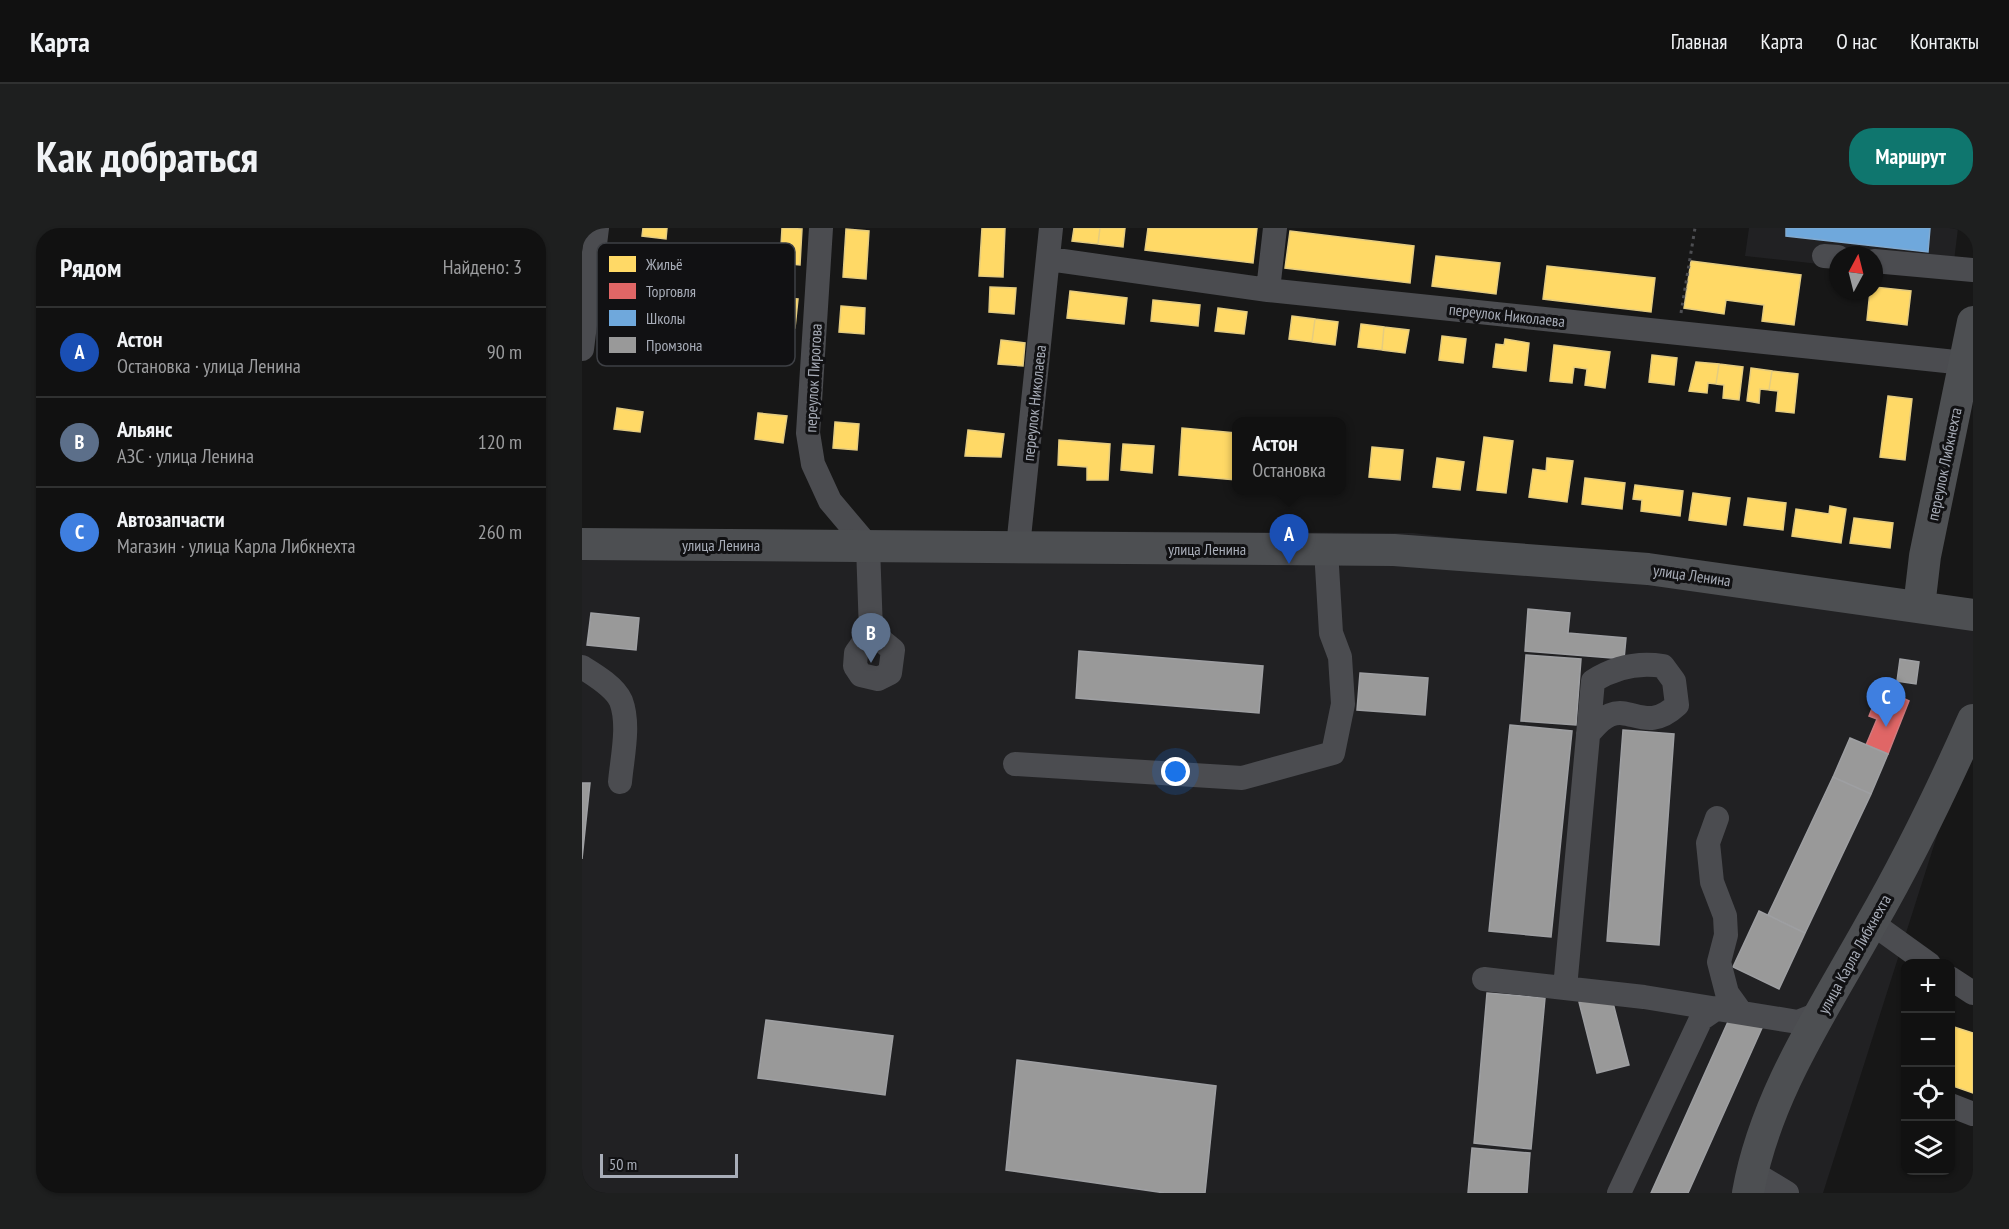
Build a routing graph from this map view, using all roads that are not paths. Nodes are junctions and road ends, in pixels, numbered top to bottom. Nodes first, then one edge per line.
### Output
1 (597, 228) edge
2 (821, 228) edge
3 (1052, 228) edge
4 (1275, 228) edge
5 (1049, 259) junction
6 (1883, 262) edge
7 (1973, 270) edge
8 (1268, 290) junction
9 (1973, 322) edge
10 (582, 349) edge
11 (1965, 363) junction
12 (582, 544) edge
13 (868, 546) junction
14 (1018, 547) junction
15 (1326, 550) junction
16 (1919, 607) junction
17 (1973, 615) edge
18 (871, 632) dead end
19 (582, 667) edge
20 (1973, 720) edge
21 (1588, 734) dead end
22 (1015, 764) dead end
23 (620, 782) dead end
24 (1717, 818) dead end
25 (1872, 923) junction
26 (1923, 959) edge
27 (1484, 979) dead end
28 (1955, 981) edge
29 (1565, 988) junction
30 (1973, 993) edge
31 (1728, 1010) junction
32 (1821, 1013) junction
33 (1955, 1107) edge
34 (1973, 1114) edge
35 (1750, 1182) edge
36 (1619, 1193) edge
37 (1787, 1193) edge

1 - 10 street
2 - 13 street, переулок Пирогова
3 - 5 street, переулок Николаева
4 - 8 street
5 - 8 street, переулок Николаева
5 - 14 street, переулок Николаева
6 - 7 street
8 - 11 street, переулок Николаева
9 - 11 main road, переулок Либкнехта
11 - 16 main road, переулок Либкнехта
12 - 13 main road, улица Ленина
13 - 14 main road, улица Ленина
13 - 18 street
14 - 15 main road, улица Ленина
15 - 16 main road, улица Ленина
15 - 22 street
16 - 17 main road, улица Ленина
19 - 23 street
20 - 25 main road, улица Карла Либкнехта
21 - 29 street
24 - 31 street
25 - 26 street
25 - 32 main road, улица Карла Либкнехта
27 - 29 street
28 - 30 street
29 - 31 street
31 - 32 street
31 - 36 street
32 - 35 main road, улица Карла Либкнехта
33 - 34 street
35 - 37 street

